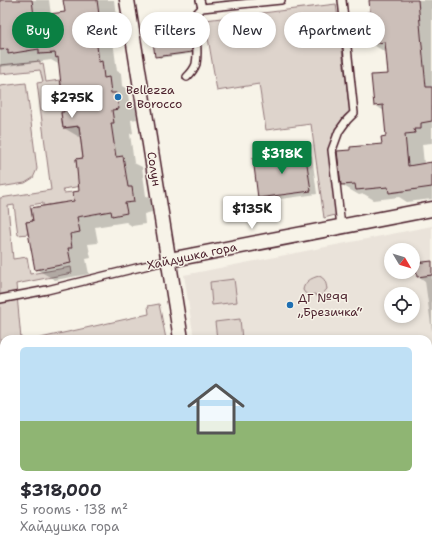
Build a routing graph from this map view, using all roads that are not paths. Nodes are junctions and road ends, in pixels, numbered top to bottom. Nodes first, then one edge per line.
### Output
1 (127, 0) edge
2 (281, 0) edge
3 (342, 0) edge
4 (201, 4) edge
5 (187, 77) dead end
6 (432, 209) edge
7 (341, 226) junction
8 (169, 260) junction
9 (0, 299) edge
10 (180, 335) edge

1 - 8 street, Солун
2 - 4 lane
3 - 7 lane
4 - 5 lane
6 - 7 street, Хайдушка гора
7 - 8 street, Хайдушка гора
8 - 9 lane, Хайдушка гора
8 - 10 street, Солун

